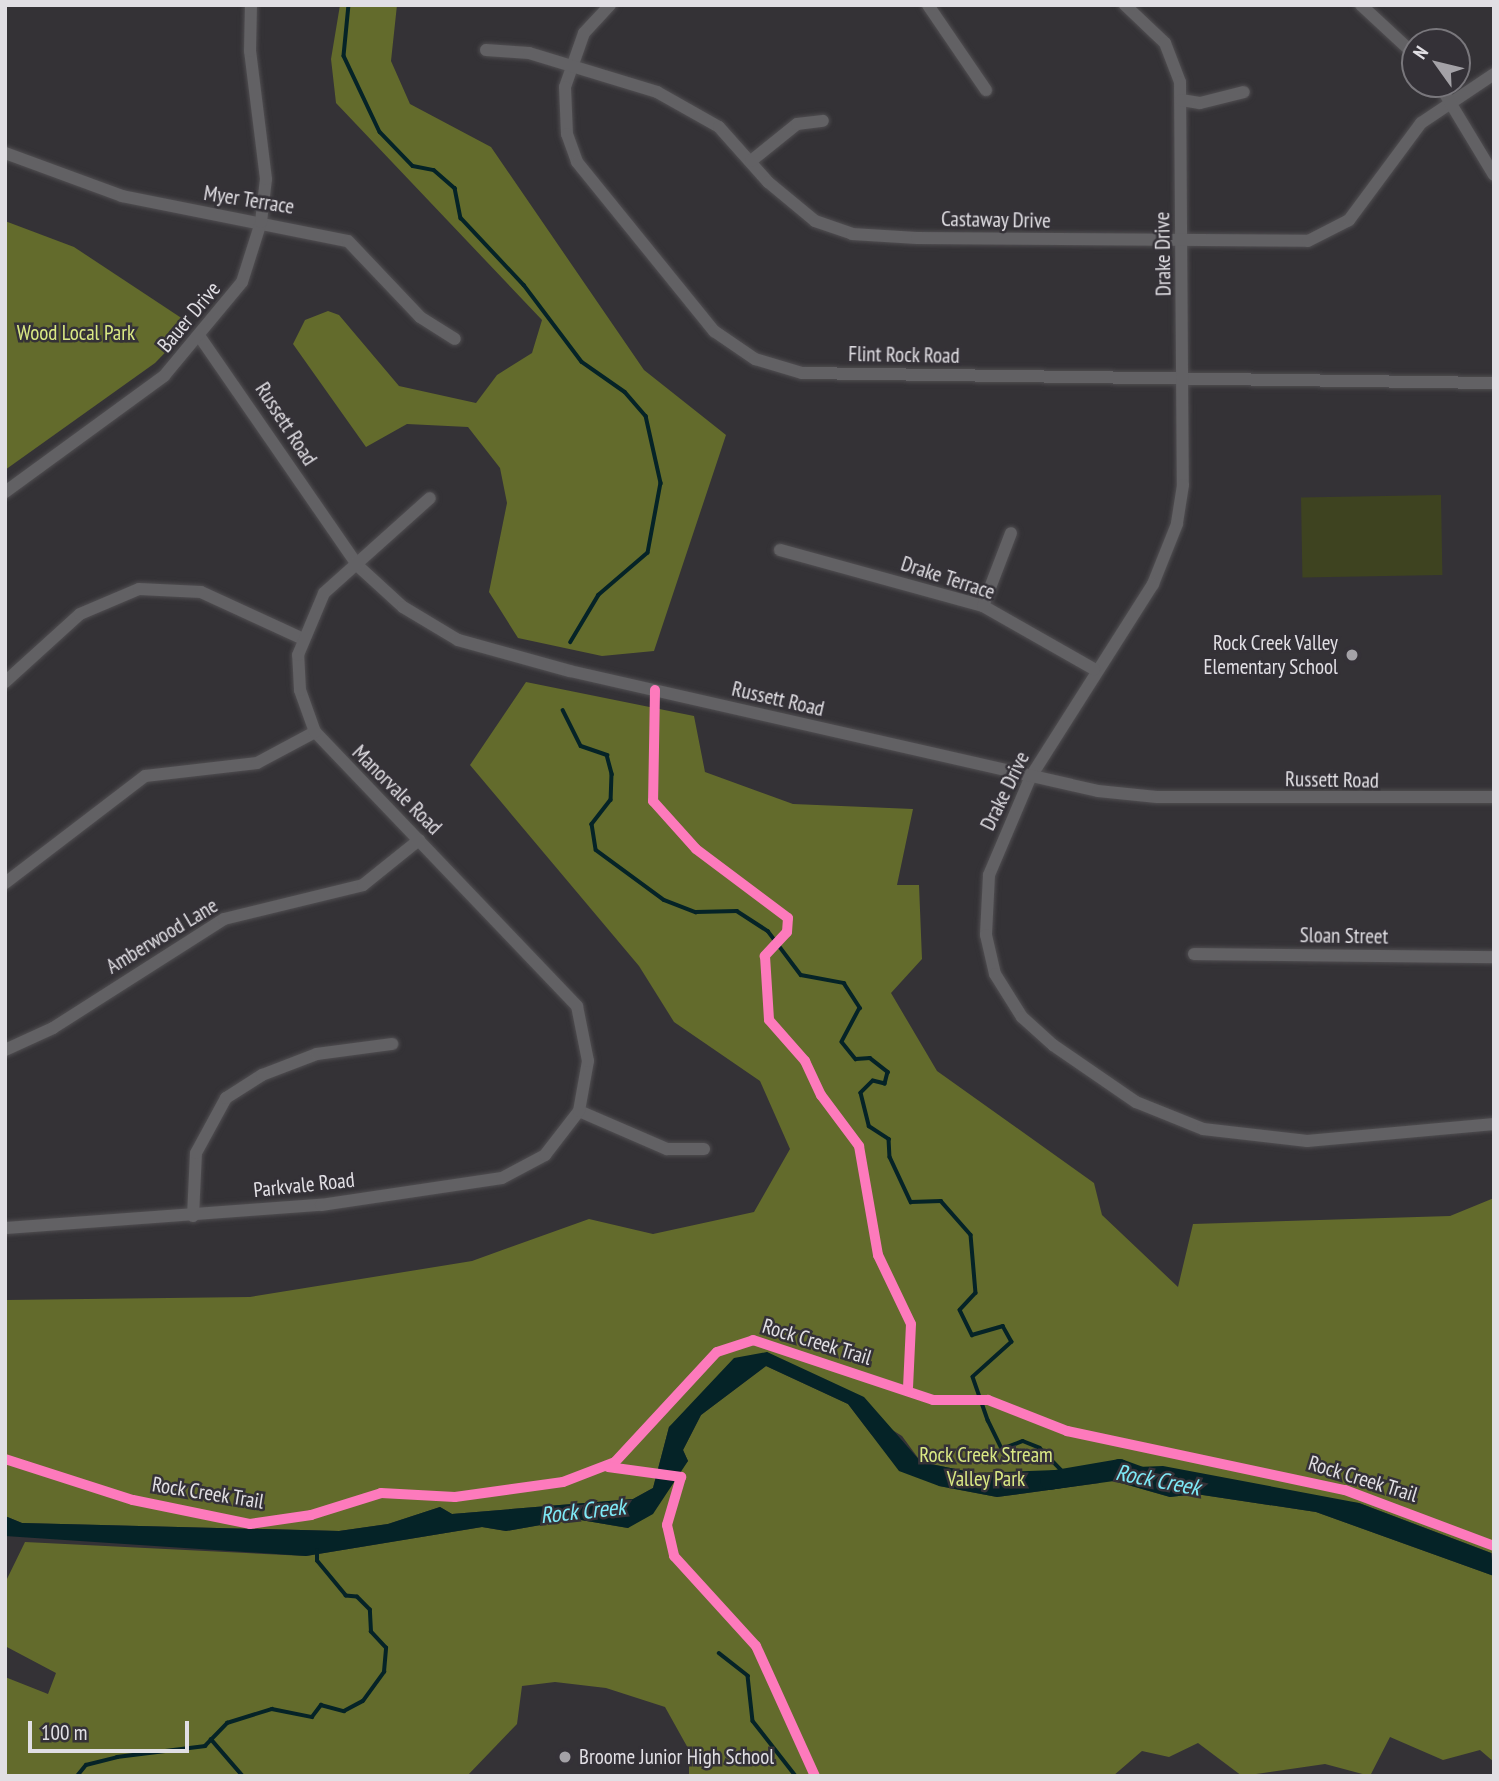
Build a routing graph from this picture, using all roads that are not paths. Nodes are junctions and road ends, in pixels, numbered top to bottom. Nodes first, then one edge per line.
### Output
1 (251, 5) edge
2 (610, 5) edge
3 (928, 5) edge
4 (1125, 5) edge
5 (1361, 5) edge
6 (1401, 42) edge
7 (486, 50) dead end
8 (570, 65) junction
9 (1494, 74) edge
10 (986, 90) dead end
11 (1244, 92) dead end
12 (1448, 98) edge
13 (1181, 100) junction
14 (1450, 101) junction
15 (823, 121) dead end
16 (5, 153) edge
17 (751, 161) junction
18 (1494, 175) edge
19 (261, 222) junction
20 (1183, 242) junction
21 (200, 337) junction
22 (455, 339) dead end
23 (1184, 379) junction
24 (1494, 383) edge
25 (5, 492) edge
26 (430, 498) dead end
27 (1011, 533) dead end
28 (779, 550) dead end
29 (357, 565) junction
30 (983, 606) junction
31 (303, 639) junction
32 (1094, 670) junction
33 (5, 682) edge
34 (315, 732) junction
35 (1031, 776) junction
36 (1494, 797) edge
37 (419, 840) junction
38 (5, 883) edge
39 (1194, 954) dead end
40 (1494, 957) edge
41 (392, 1044) dead end
42 (5, 1050) edge
43 (579, 1111) junction
44 (1494, 1124) edge
45 (704, 1149) dead end
46 (194, 1216) junction
47 (5, 1228) edge

1 - 19 street, Bauer Drive
2 - 8 street, Flint Rock Road
3 - 10 street
4 - 13 street, Drake Drive
5 - 6 street
7 - 8 street, Castaway Drive
8 - 17 street, Castaway Drive
8 - 23 street, Flint Rock Road
9 - 14 street, Castaway Drive
11 - 13 street
12 - 14 street
13 - 20 street, Drake Drive
14 - 18 street
14 - 20 street, Castaway Drive
15 - 17 street
16 - 19 street, Myer Terrace
17 - 20 street, Castaway Drive
19 - 21 street, Bauer Drive
19 - 22 street, Myer Terrace
20 - 23 street, Drake Drive
21 - 25 street, Bauer Drive
21 - 29 street, Russett Road
23 - 24 street, Flint Rock Road
23 - 32 street, Drake Drive
26 - 29 street, Manorvale Road
27 - 30 street
28 - 30 street, Drake Terrace
29 - 31 street, Manorvale Road
29 - 35 street, Russett Road
30 - 32 street, Drake Terrace
31 - 33 street
31 - 34 street, Manorvale Road
32 - 35 street, Drake Drive
34 - 37 street, Manorvale Road
34 - 38 street
35 - 36 street, Russett Road
35 - 44 street, Drake Drive
37 - 42 street, Amberwood Lane
37 - 43 street, Manorvale Road
39 - 40 street, Sloan Street
41 - 46 street
43 - 45 street
43 - 46 street, Parkvale Road
46 - 47 street, Parkvale Road

